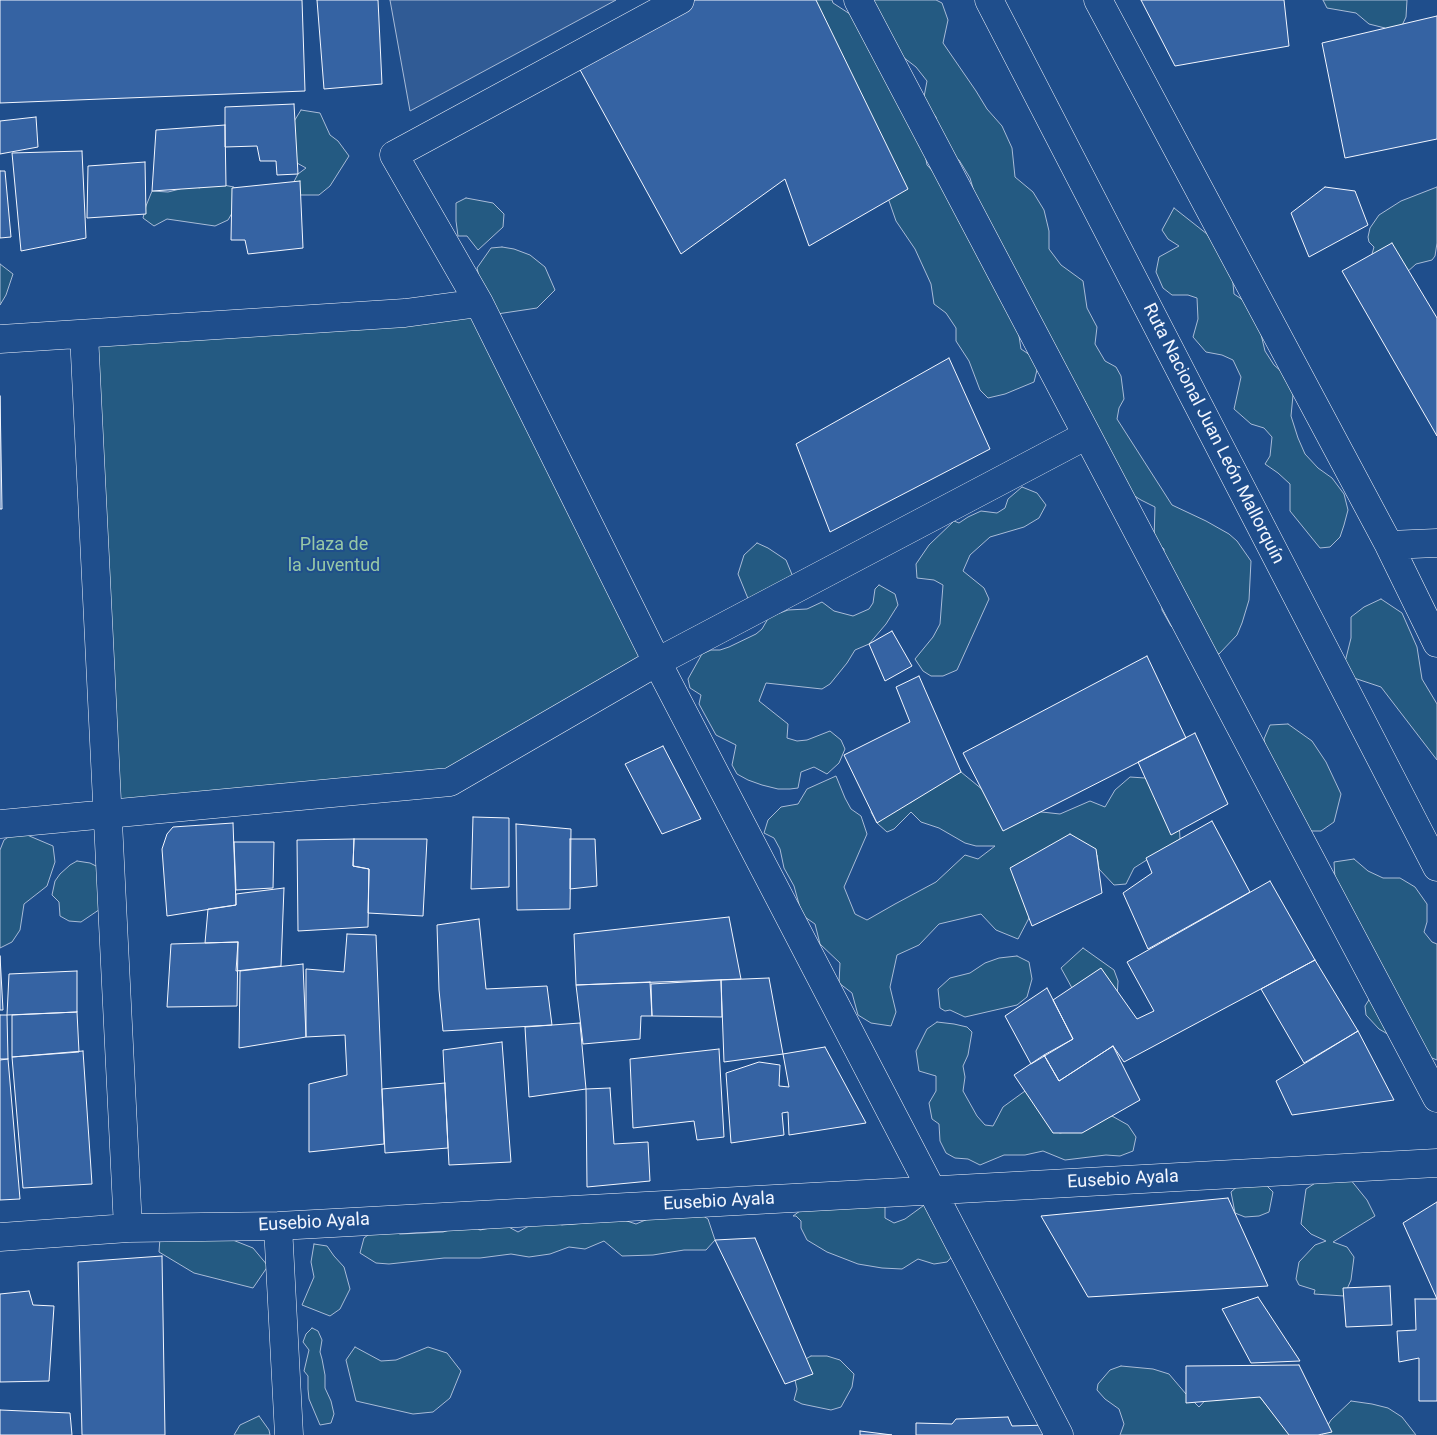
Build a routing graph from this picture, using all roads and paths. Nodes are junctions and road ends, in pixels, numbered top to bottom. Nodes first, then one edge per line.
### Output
1 (680, 0) edge
2 (858, 0) edge
3 (988, 0) edge
4 (1098, 0) edge
5 (479, 303) junction
6 (84, 334) junction
7 (0, 339) edge
8 (1087, 435) junction
9 (1437, 544) edge
10 (1388, 545) junction
11 (1437, 643) edge
12 (657, 662) junction
13 (108, 814) junction
14 (0, 824) edge
15 (1437, 867) edge
16 (1437, 1098) edge
17 (1437, 1163) edge
18 (932, 1191) junction
19 (278, 1226) junction
20 (128, 1228) junction
21 (0, 1237) edge
22 (289, 1435) edge
23 (1059, 1435) edge

1 - 5 main road
2 - 8 main road
3 - 15 main road, Ruta Nacional Juan León Mallorquín
4 - 10 main road
5 - 6 main road
5 - 12 main road
6 - 7 main road
6 - 13 main road
8 - 12 main road
8 - 16 main road
9 - 10 main road
10 - 11 main road
12 - 13 main road
12 - 18 main road
13 - 14 main road
13 - 20 main road
17 - 18 main road, Eusebio Ayala
18 - 19 main road, Eusebio Ayala
18 - 23 main road
19 - 20 main road, Eusebio Ayala
19 - 22 main road
20 - 21 main road, Eusebio Ayala

